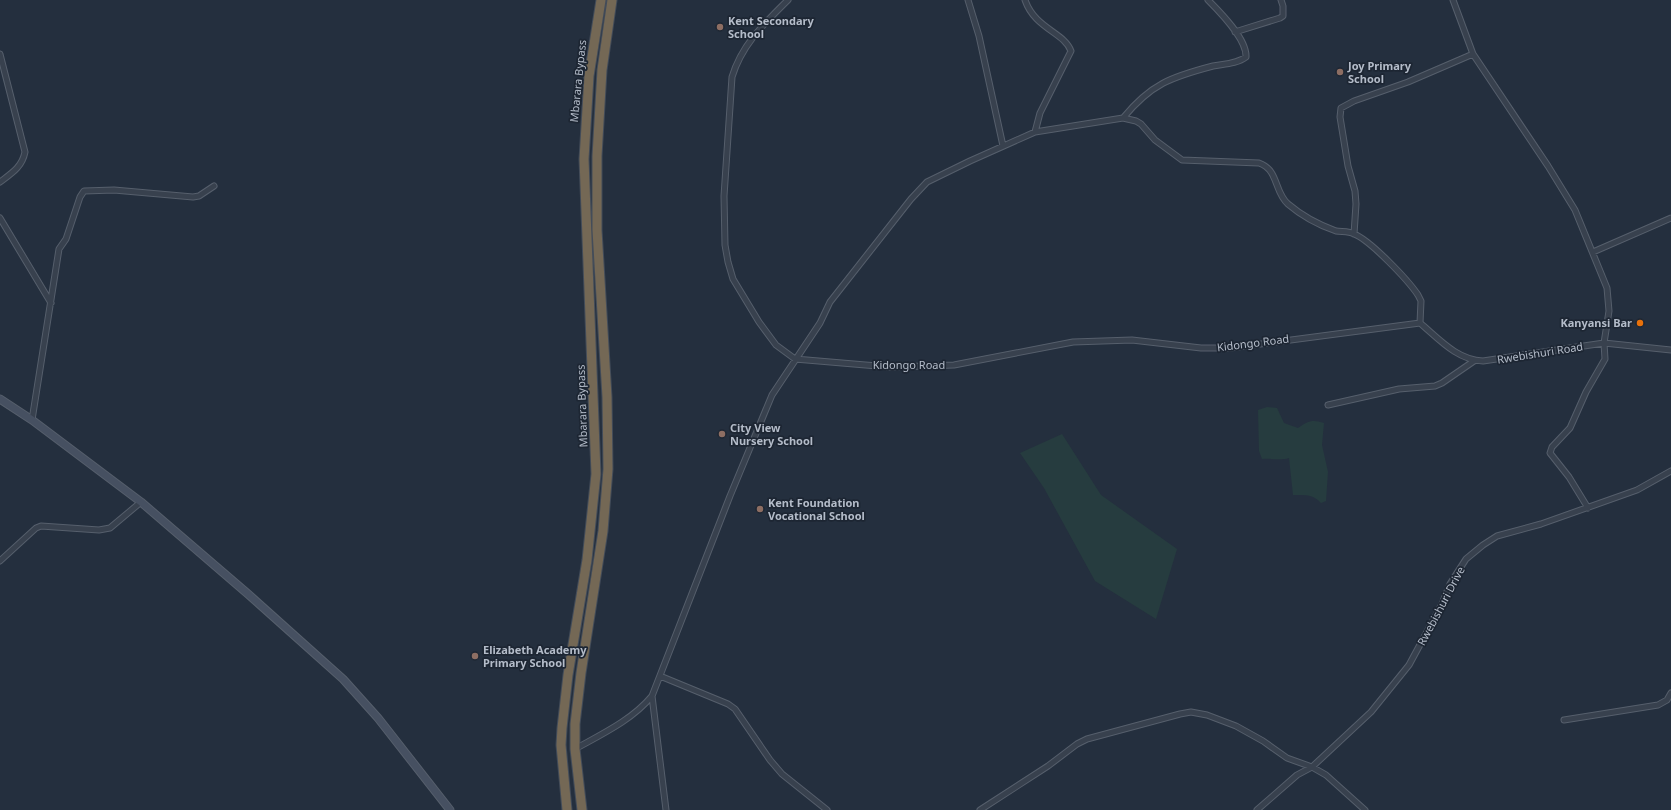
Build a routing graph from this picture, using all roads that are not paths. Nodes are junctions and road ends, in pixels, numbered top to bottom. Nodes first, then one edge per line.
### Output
1 (602, 0) edge
2 (612, 0) edge
3 (788, 0) edge
4 (968, 0) edge
5 (1025, 0) edge
6 (1208, 0) edge
7 (1281, 0) edge
8 (1453, 0) edge
9 (1235, 32) junction
10 (0, 54) edge
11 (1473, 54) junction
12 (1122, 118) junction
13 (1035, 132) junction
14 (1003, 146) junction
15 (0, 182) edge
16 (214, 186) dead end
17 (0, 218) edge
18 (1671, 218) edge
19 (1354, 234) junction
20 (1593, 252) junction
21 (50, 303) junction
22 (1420, 323) junction
23 (1604, 343) junction
24 (1671, 350) edge
25 (795, 359) junction
26 (1474, 361) junction
27 (0, 399) edge
28 (1328, 405) dead end
29 (32, 420) junction
30 (1671, 471) edge
31 (142, 502) junction
32 (1588, 508) junction
33 (0, 561) edge
34 (660, 676) junction
35 (1671, 693) edge
36 (652, 696) junction
37 (1564, 720) dead end
38 (575, 749) junction
39 (1312, 767) junction
40 (450, 810) edge
41 (567, 810) edge
42 (582, 810) edge
43 (666, 810) edge
44 (827, 810) edge
45 (980, 810) edge
46 (1257, 810) edge
47 (1365, 810) edge

1 - 41 highway, Mbarara Bypass
2 - 38 highway, Mbarara Bypass
3 - 25 street
4 - 14 street
5 - 13 street
6 - 9 street
7 - 9 street
8 - 11 street
9 - 12 street
10 - 15 street
11 - 19 street
11 - 20 street
12 - 13 street
12 - 19 street
13 - 14 street
14 - 25 street
16 - 21 street
17 - 21 street
18 - 20 street
19 - 22 street
20 - 23 street
21 - 29 street
22 - 25 street, Kidongo Road
22 - 26 street
23 - 24 street, Rwebishuri Road
23 - 26 street, Rwebishuri Road
23 - 32 street
25 - 34 street
26 - 28 street
27 - 29 main road
29 - 31 main road
30 - 32 street, Rwebishuri Drive
31 - 33 street
31 - 40 main road
32 - 39 street, Rwebishuri Drive
34 - 36 street
34 - 44 street
35 - 37 street
36 - 38 street
36 - 43 street
38 - 42 highway, Mbarara Bypass
39 - 45 street
39 - 46 street, Rwebishuri Drive
39 - 47 street

